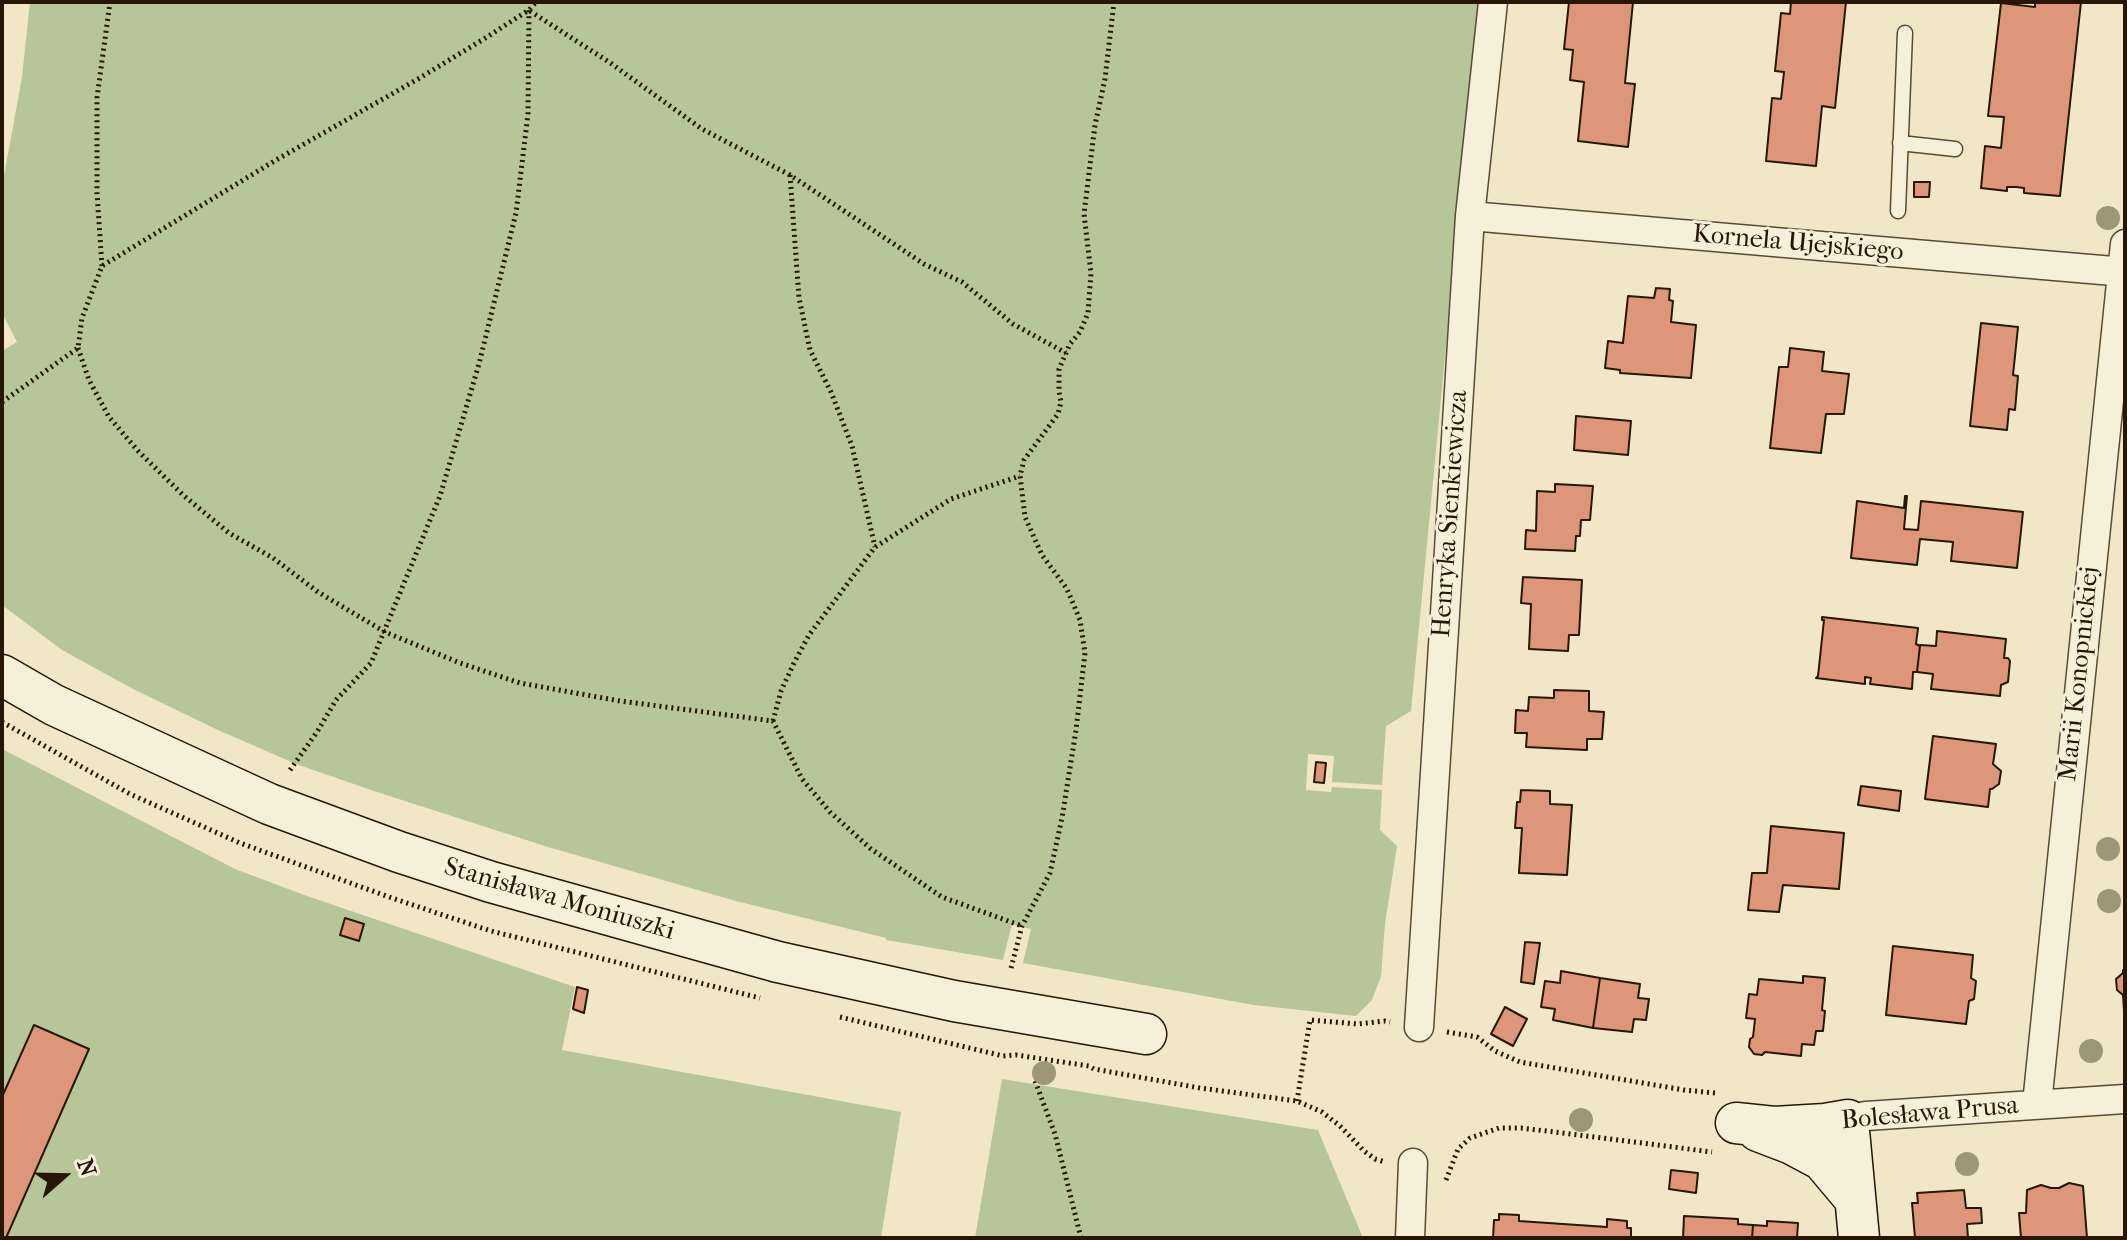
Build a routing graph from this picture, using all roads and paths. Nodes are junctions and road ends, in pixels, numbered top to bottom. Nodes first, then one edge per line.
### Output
1 (110, 2) edge
2 (536, 2) edge
3 (1114, 2) edge
4 (1493, 2) edge
5 (529, 10) junction
6 (1905, 33) dead end
7 (1900, 143) junction
8 (1955, 149) dead end
9 (790, 175) junction
10 (1898, 211) dead end
11 (1470, 216) junction
12 (2124, 262) edge
13 (102, 266) junction
14 (78, 348) junction
15 (1066, 353) junction
16 (2, 402) edge
17 (1020, 476) junction
18 (875, 547) junction
19 (385, 632) junction
20 (2, 675) edge
21 (773, 721) junction
22 (290, 770) dead end
23 (1022, 926) junction
24 (1011, 968) dead end
25 (1407, 1025) joint
26 (1146, 1034) dead end
27 (1461, 1034) dead end
28 (1003, 1056) dead end
29 (1035, 1081) dead end
30 (2125, 1099) edge
31 (1297, 1101) junction
32 (2037, 1104) junction
33 (1848, 1120) junction
34 (1724, 1123) junction
35 (1384, 1162) dead end
36 (1413, 1163) dead end
37 (1446, 1180) dead end
38 (1854, 1198) junction
39 (1081, 1238) edge
40 (1410, 1238) edge
41 (1859, 1238) edge

1 - 13 path
2 - 5 path
3 - 15 path
4 - 11 street, Henryka Sienkiewicza
5 - 9 path
5 - 13 path
5 - 19 path
6 - 7 lane
7 - 8 lane
7 - 10 lane
9 - 15 path
9 - 18 path
11 - 12 street, Kornela Ujejskiego
11 - 25 street, Henryka Sienkiewicza
12 - 32 street, Marii Konopnickiej
13 - 14 path
14 - 16 path
14 - 19 path
15 - 17 path
17 - 18 path
17 - 23 path
18 - 21 path
19 - 21 path
19 - 22 path
20 - 26 street, Stanisława Moniuszki
21 - 23 path
23 - 24 path
25 - 31 path
27 - 34 path
28 - 31 path
29 - 39 path
30 - 32 street, Bolesława Prusa
31 - 35 path
32 - 33 street, Bolesława Prusa
33 - 34 street, Bolesława Prusa
33 - 38 street
34 - 37 path
34 - 38 street
36 - 40 street
38 - 41 street

